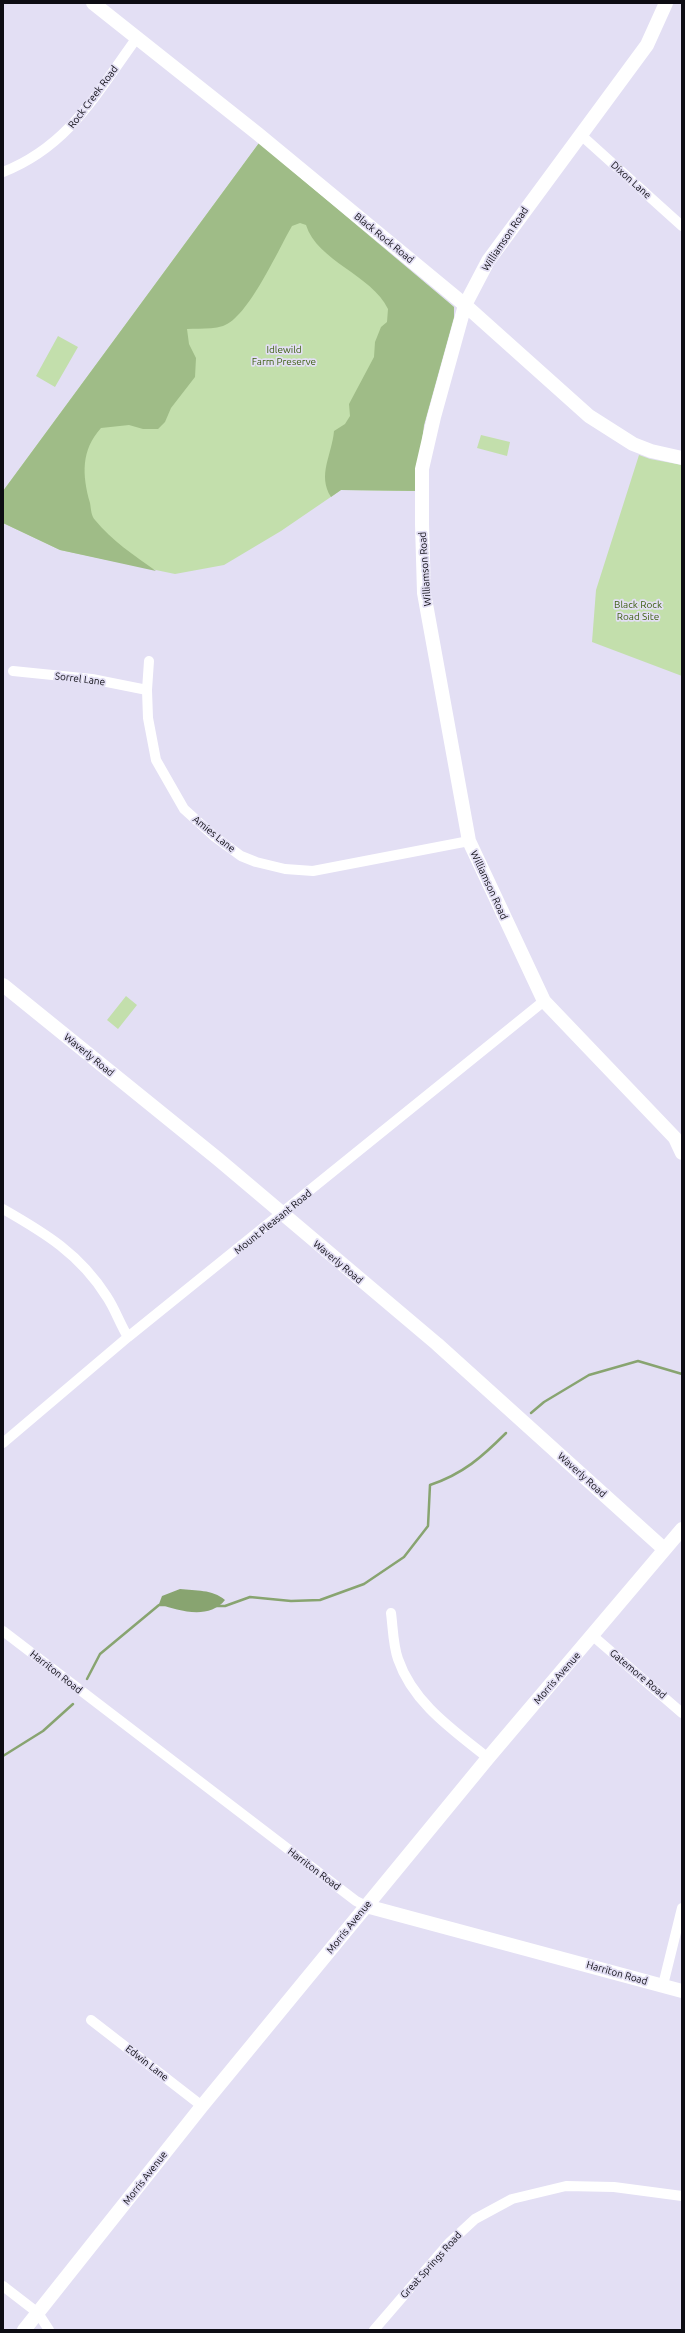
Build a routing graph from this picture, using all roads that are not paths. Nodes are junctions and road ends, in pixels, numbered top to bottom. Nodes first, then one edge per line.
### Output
1 (93, 3) edge
2 (666, 3) edge
3 (136, 39) junction
4 (581, 135) junction
5 (3, 172) edge
6 (682, 226) edge
7 (465, 305) junction
8 (682, 458) edge
9 (149, 661) dead end
10 (13, 671) dead end
11 (147, 690) junction
12 (469, 841) junction
13 (3, 985) edge
14 (544, 1001) junction
15 (682, 1153) edge
16 (3, 1209) edge
17 (282, 1214) junction
18 (128, 1337) junction
19 (3, 1443) edge
20 (682, 1529) edge
21 (664, 1549) junction
22 (391, 1613) dead end
23 (3, 1631) edge
24 (593, 1636) junction
25 (682, 1713) edge
26 (488, 1758) junction
27 (366, 1906) junction
28 (682, 1908) edge
29 (663, 1985) junction
30 (682, 1991) edge
31 (91, 2020) dead end
32 (202, 2106) junction
33 (682, 2196) edge
34 (3, 2286) edge
35 (38, 2313) junction
36 (24, 2330) edge
37 (49, 2330) edge
38 (374, 2330) edge

1 - 3 street, Black Rock Road
2 - 4 street, Williamson Road
3 - 5 street, Rock Creek Road
3 - 7 street, Black Rock Road
4 - 6 street, Dixon Lane
4 - 7 street, Williamson Road
7 - 8 street, Black Rock Road
7 - 12 street, Williamson Road
9 - 11 street, Amies Lane
10 - 11 street, Sorrel Lane
11 - 12 street, Amies Lane
12 - 14 street, Williamson Road
13 - 17 street, Waverly Road
14 - 15 street, Williamson Road
14 - 17 street, Mount Pleasant Road
16 - 18 street
17 - 18 street, Mount Pleasant Road
17 - 21 street, Waverly Road
18 - 19 street, Mount Pleasant Road
20 - 21 street, Morris Avenue
21 - 24 street, Morris Avenue
22 - 26 street
23 - 27 street, Harriton Road
24 - 25 street, Gatemore Road
24 - 26 street, Morris Avenue
26 - 27 street, Morris Avenue
27 - 29 street, Harriton Road
27 - 32 street, Morris Avenue
28 - 29 street
29 - 30 street, Harriton Road
31 - 32 street, Edwin Lane
32 - 35 street, Morris Avenue
33 - 38 street, Great Springs Road
34 - 35 street
35 - 36 street, Morris Avenue
35 - 37 street

